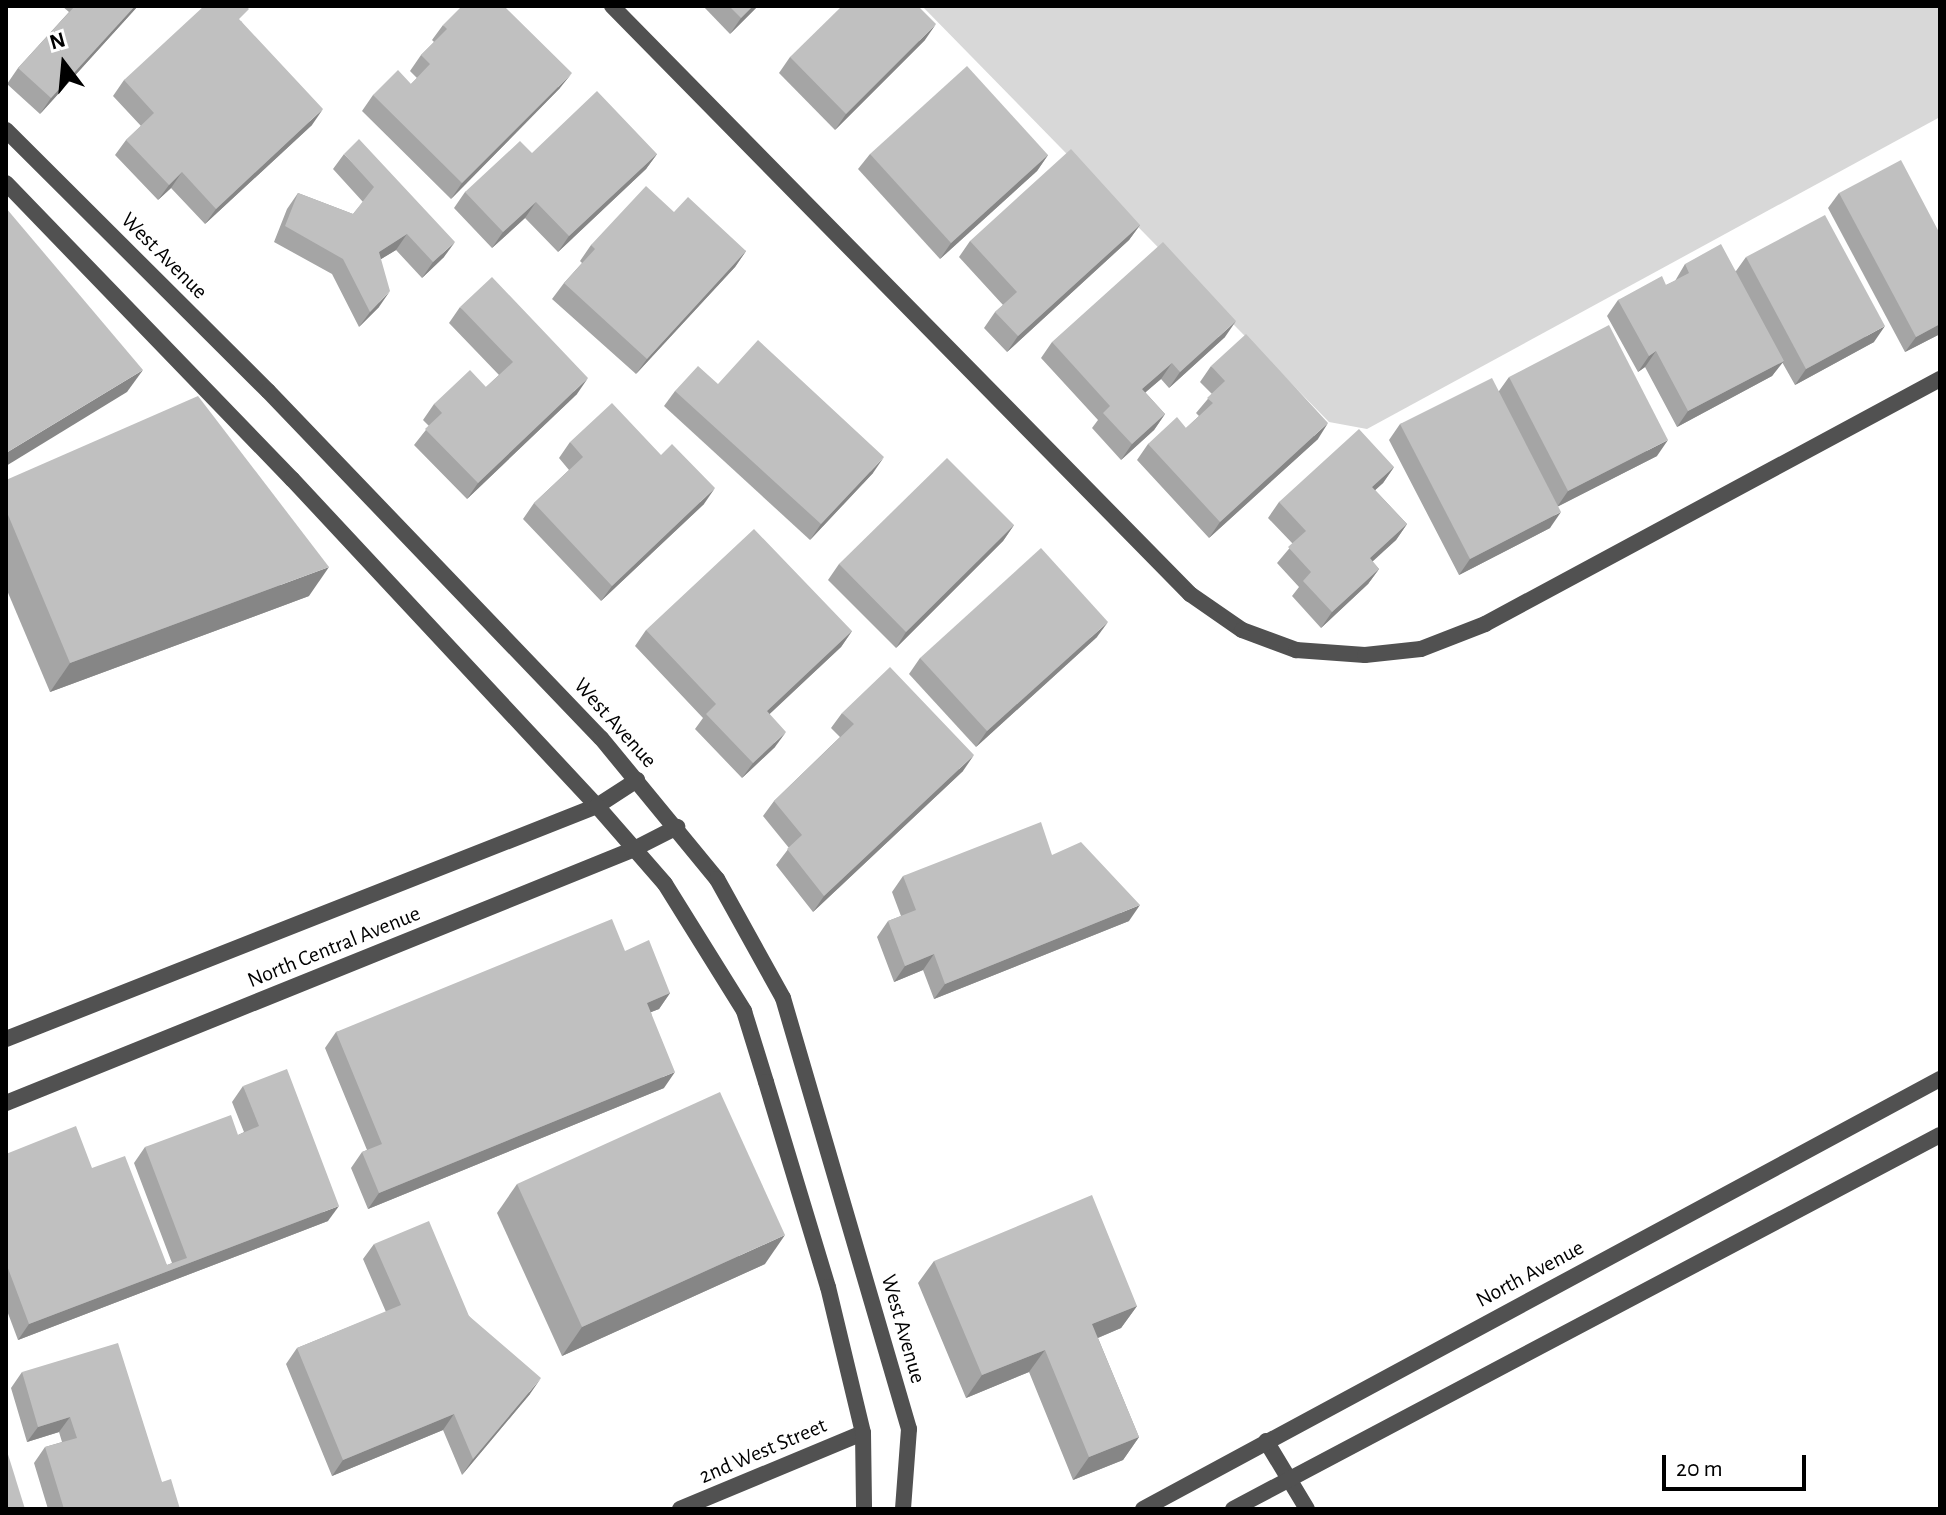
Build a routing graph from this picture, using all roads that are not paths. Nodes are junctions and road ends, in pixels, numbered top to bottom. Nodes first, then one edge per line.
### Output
1 (612, 6) edge
2 (6, 130) edge
3 (6, 183) edge
4 (1940, 379) edge
5 (637, 780) junction
6 (597, 806) junction
7 (677, 827) junction
8 (632, 850) junction
9 (6, 1039) edge
10 (1940, 1079) edge
11 (6, 1103) edge
12 (1940, 1135) edge
13 (863, 1433) junction
14 (1266, 1441) junction
15 (1288, 1479) junction
16 (680, 1509) edge
17 (864, 1509) edge
18 (903, 1509) edge
19 (1143, 1509) edge
20 (1233, 1509) edge
21 (1307, 1509) edge

1 - 4 street
2 - 5 street, West Avenue
3 - 6 street
5 - 6 street, North Central Avenue
5 - 7 street, West Avenue
6 - 8 street
6 - 9 street, North Central Avenue
7 - 8 street, North Central Avenue
7 - 18 street, West Avenue
8 - 11 street, North Central Avenue
8 - 13 street
10 - 14 street, North Avenue
12 - 15 street
13 - 16 street, 2nd West Street
13 - 17 street
14 - 15 street
14 - 19 street, North Avenue
15 - 20 street
15 - 21 street

